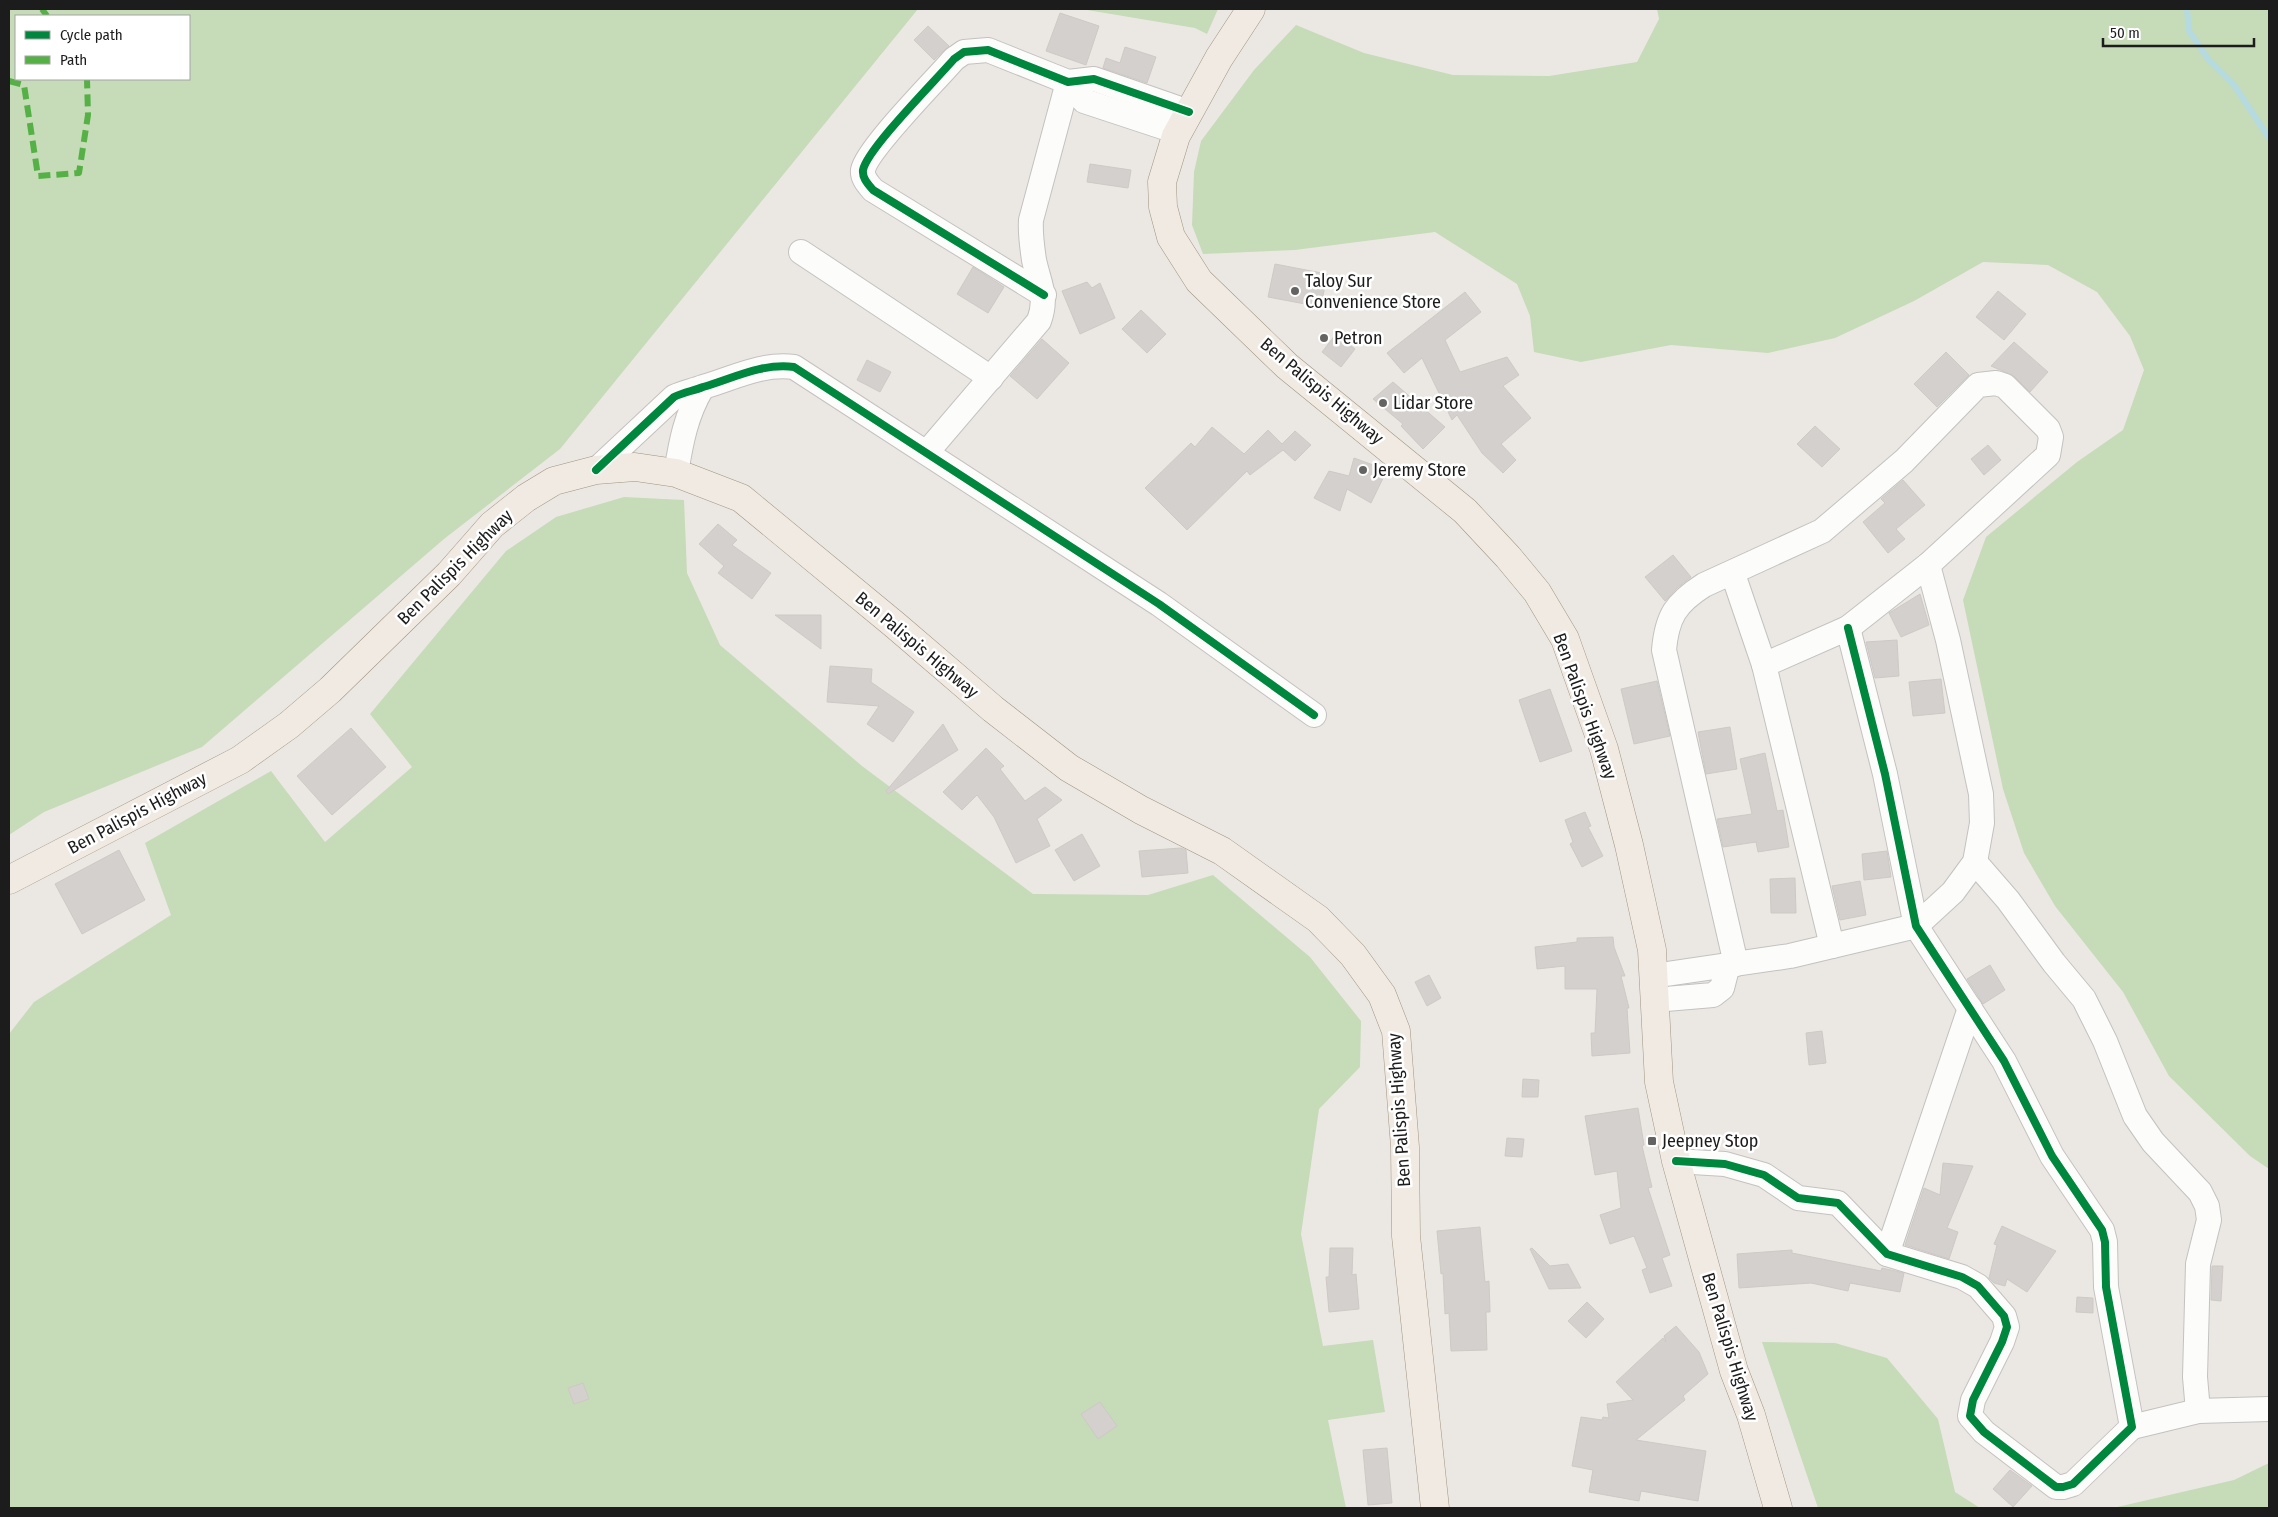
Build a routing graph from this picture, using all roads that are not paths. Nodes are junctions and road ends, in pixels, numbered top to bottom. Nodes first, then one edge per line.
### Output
1 (1251, 9) edge
2 (1070, 82) junction
3 (1183, 122) junction
4 (801, 252) dead end
5 (1044, 295) junction
6 (991, 378) junction
7 (702, 388) junction
8 (928, 451) junction
9 (596, 470) junction
10 (676, 473) junction
11 (1928, 565) junction
12 (1733, 574) junction
13 (1848, 628) junction
14 (1764, 665) junction
15 (1314, 714) dead end
16 (1975, 862) junction
17 (9, 880) edge
18 (1916, 926) junction
19 (1832, 946) junction
20 (1732, 964) junction
21 (1654, 988) junction
22 (1970, 1008) junction
23 (1676, 1161) junction
24 (1887, 1254) junction
25 (2269, 1409) edge
26 (2198, 1411) junction
27 (2132, 1426) junction
28 (1435, 1508) edge
29 (1778, 1508) edge

1 - 3 main road, Ben Palispis Highway
2 - 3 street
2 - 5 street
2 - 5 street
3 - 21 main road, Ben Palispis Highway
4 - 6 street
5 - 6 street
6 - 8 street
7 - 8 street
7 - 9 street
7 - 10 street
8 - 15 street
9 - 10 main road, Ben Palispis Highway
9 - 17 main road, Ben Palispis Highway
10 - 28 main road, Ben Palispis Highway
11 - 12 street
11 - 13 street
11 - 16 street
12 - 14 street
12 - 20 street
13 - 14 street
13 - 18 street
14 - 19 street
16 - 18 street
16 - 26 street
18 - 19 street
18 - 22 street
19 - 20 street
20 - 21 street
21 - 23 main road, Ben Palispis Highway
22 - 24 street
22 - 27 street
23 - 24 street
23 - 29 main road, Ben Palispis Highway
24 - 27 street
25 - 26 street
26 - 27 street

